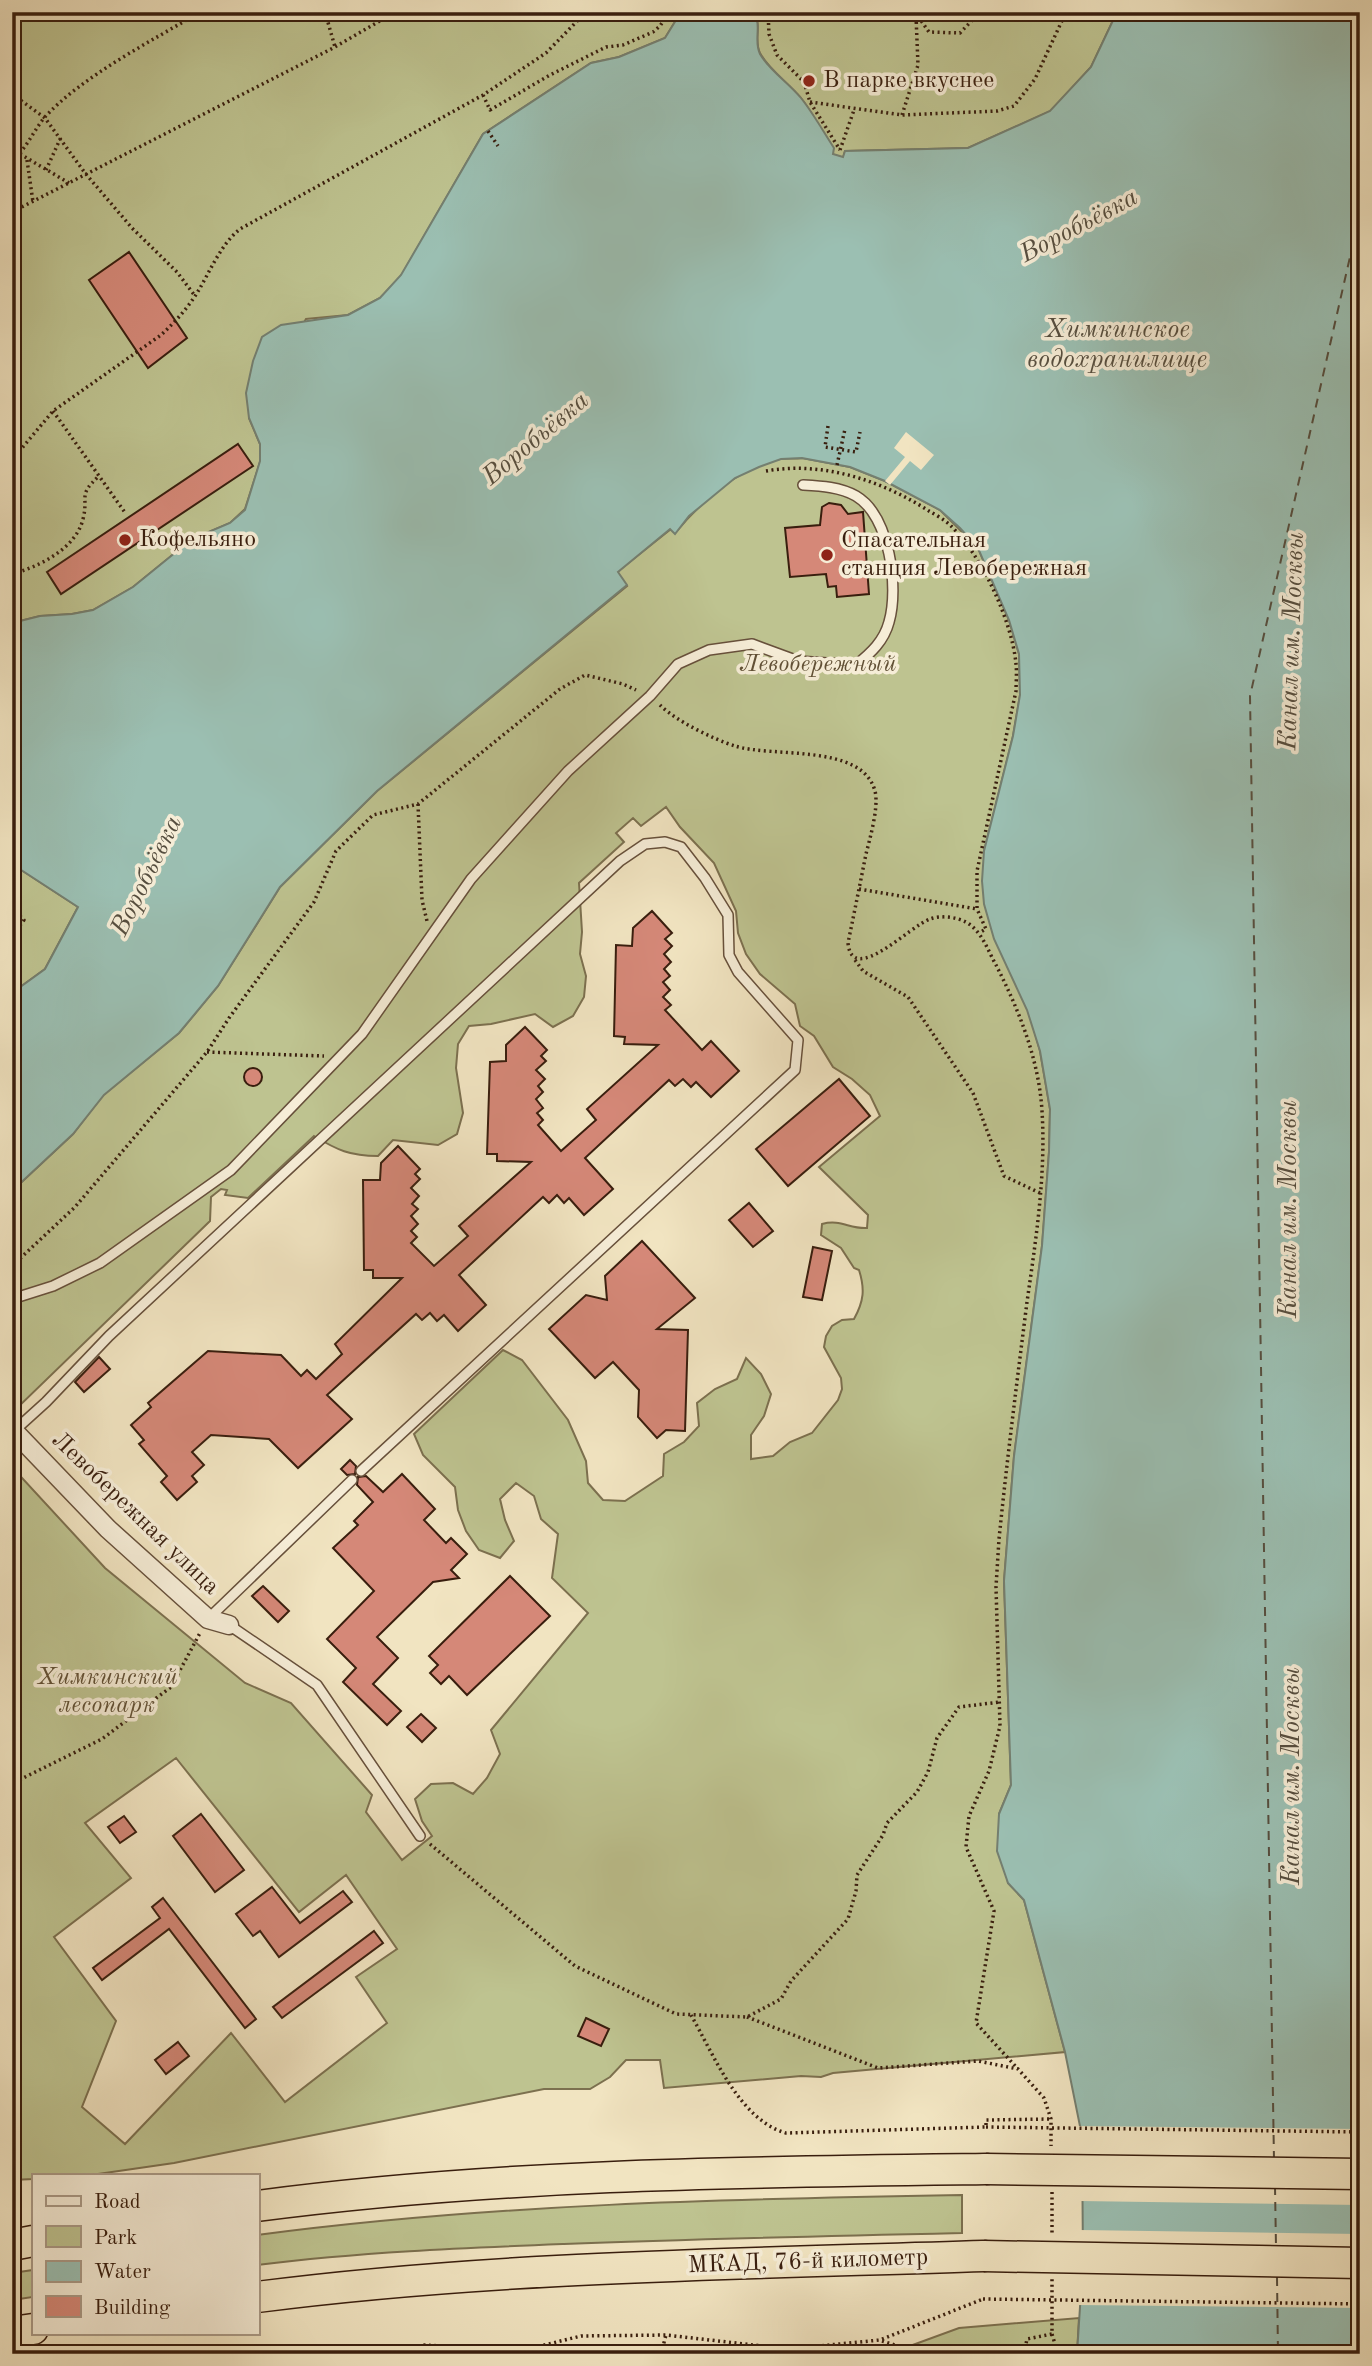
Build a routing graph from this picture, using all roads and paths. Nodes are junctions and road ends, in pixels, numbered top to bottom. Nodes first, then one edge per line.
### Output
1 (200, 12) edge
2 (325, 12) edge
3 (396, 12) edge
4 (586, 12) edge
5 (669, 12) edge
6 (768, 12) edge
7 (980, 12) edge
8 (1066, 12) edge
9 (914, 13) edge
10 (335, 47) junction
11 (12, 94) edge
12 (483, 95) junction
13 (810, 102) junction
14 (855, 109) junction
15 (902, 115) junction
16 (45, 118) junction
17 (488, 131) dead end
18 (61, 137) junction
19 (498, 146) dead end
20 (20, 154) junction
21 (27, 160) junction
22 (12, 161) edge
23 (46, 170) junction
24 (85, 173) junction
25 (69, 183) junction
26 (33, 202) junction
27 (12, 212) edge
28 (195, 296) junction
29 (53, 411) junction
30 (828, 426) dead end
31 (845, 429) dead end
32 (860, 432) dead end
33 (841, 449) junction
34 (12, 460) edge
35 (837, 465) dead end
36 (99, 476) junction
37 (803, 485) dead end
38 (126, 514) dead end
39 (971, 550) dead end
40 (12, 574) edge
41 (650, 696) junction
42 (418, 804) junction
43 (859, 889) junction
44 (12, 908) edge
45 (976, 909) junction
46 (979, 933) junction
47 (12, 936) edge
48 (431, 937) junction
49 (853, 959) junction
50 (207, 1052) junction
51 (340, 1057) junction
52 (1040, 1193) junction
53 (12, 1266) edge
54 (12, 1299) edge
55 (13, 1430) edge
56 (361, 1471) dead end
57 (352, 1480) dead end
58 (208, 1619) junction
59 (229, 1625) joint
60 (1000, 1702) junction
61 (12, 1787) edge
62 (420, 1836) joint
63 (691, 2015) junction
64 (747, 2017) junction
65 (1018, 2069) junction
66 (1051, 2119) junction
67 (986, 2127) junction
68 (1360, 2132) edge
69 (1051, 2146) dead end
70 (1360, 2174) edge
71 (1052, 2186) dead end
72 (259, 2206) edge
73 (1052, 2240) dead end
74 (32, 2241) edge
75 (12, 2245) edge
76 (1360, 2263) edge
77 (1052, 2267) dead end
78 (259, 2297) edge
79 (1360, 2304) edge
80 (32, 2329) edge
81 (12, 2332) edge
82 (1052, 2334) junction
83 (666, 2335) junction
84 (880, 2340) junction
85 (425, 2345) junction
86 (788, 2349) junction
87 (358, 2354) edge
88 (435, 2354) edge
89 (662, 2354) edge
90 (782, 2354) edge
91 (924, 2354) edge
92 (1024, 2354) edge
93 (1058, 2354) edge

1 - 16 path
2 - 10 path
3 - 10 path
4 - 12 path
5 - 12 path
6 - 13 path
7 - 9 path
8 - 15 path
9 - 15 path
10 - 24 path
11 - 16 path
12 - 28 path
13 - 14 path
13 - 14 path
14 - 15 path
16 - 18 path
16 - 20 path
17 - 19 path
18 - 23 path
18 - 24 path
20 - 21 path
20 - 22 path
21 - 23 path
21 - 26 path
23 - 25 path
24 - 25 path
24 - 28 path
25 - 26 path
26 - 27 path
28 - 29 path
29 - 34 path
29 - 36 path
30 - 33 path
31 - 33 path
32 - 33 path
33 - 35 path
36 - 38 path
36 - 40 path
37 - 41 lane
39 - 45 path
41 - 42 path
41 - 43 path
41 - 48 lane
42 - 48 path
42 - 50 path
43 - 45 path
43 - 49 path
44 - 47 path
45 - 46 path
46 - 49 path
46 - 52 path
48 - 51 lane
49 - 52 path
50 - 51 path
50 - 53 path
51 - 54 lane
52 - 60 path
55 - 56 lane
55 - 58 street, Левобережная улица
57 - 58 lane
58 - 59 street, Левобережная улица
58 - 61 path
59 - 62 lane
60 - 64 path
60 - 65 path
62 - 63 path
63 - 64 path
63 - 67 path
64 - 65 path
65 - 66 path
66 - 67 path
66 - 69 path
67 - 68 path, bridge
70 - 72 highway, bridge
71 - 73 path
74 - 75 highway
76 - 78 highway, МКАД, 76-й километр, bridge
77 - 82 path
79 - 84 path, bridge
80 - 81 highway
82 - 92 path
82 - 93 path
83 - 85 path
83 - 86 path
83 - 89 path
84 - 86 path
84 - 91 path
85 - 87 path
85 - 88 path
86 - 90 path

